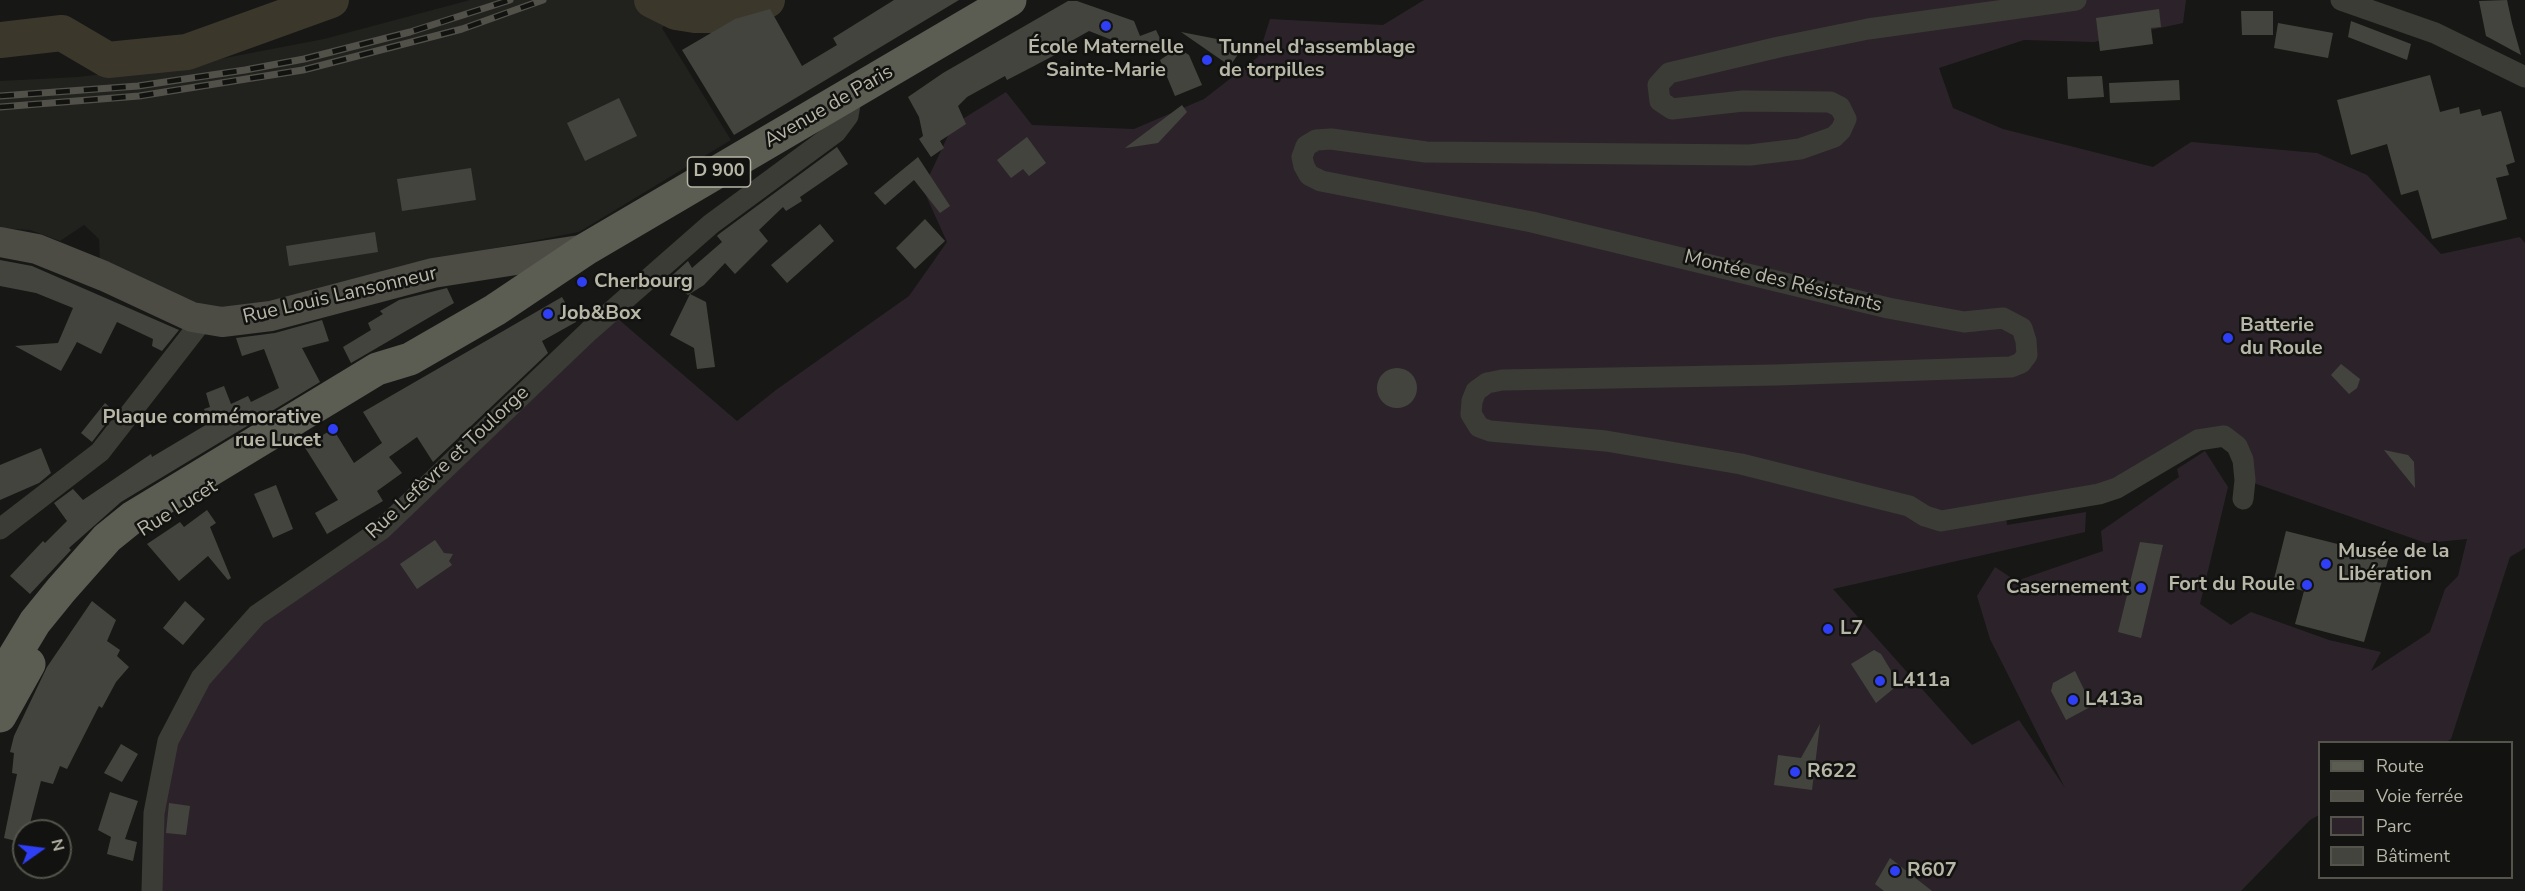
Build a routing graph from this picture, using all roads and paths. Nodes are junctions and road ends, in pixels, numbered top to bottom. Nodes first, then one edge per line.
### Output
1 (1010, 0) edge
2 (2076, 0) edge
3 (2341, 0) edge
4 (2525, 77) edge
5 (852, 93) junction
6 (0, 242) edge
7 (585, 249) junction
8 (202, 321) junction
9 (410, 359) junction
10 (2243, 499) dead end
11 (0, 529) edge
12 (0, 680) edge
13 (0, 716) edge
14 (152, 891) edge

1 - 5 main road, Avenue de Paris / D 900
2 - 10 street, Montée des Résistants
3 - 4 street
5 - 7 main road, Avenue de Paris / D 900
5 - 14 street, Rue Lefèvre et Toulorge
6 - 8 main road, Rue Louis Lansonneur / D 900
7 - 8 main road, Rue Louis Lansonneur / D 900
7 - 9 main road, Rue Lucet
8 - 11 street
9 - 12 main road, Rue Lucet
9 - 13 main road, Rue Lucet

